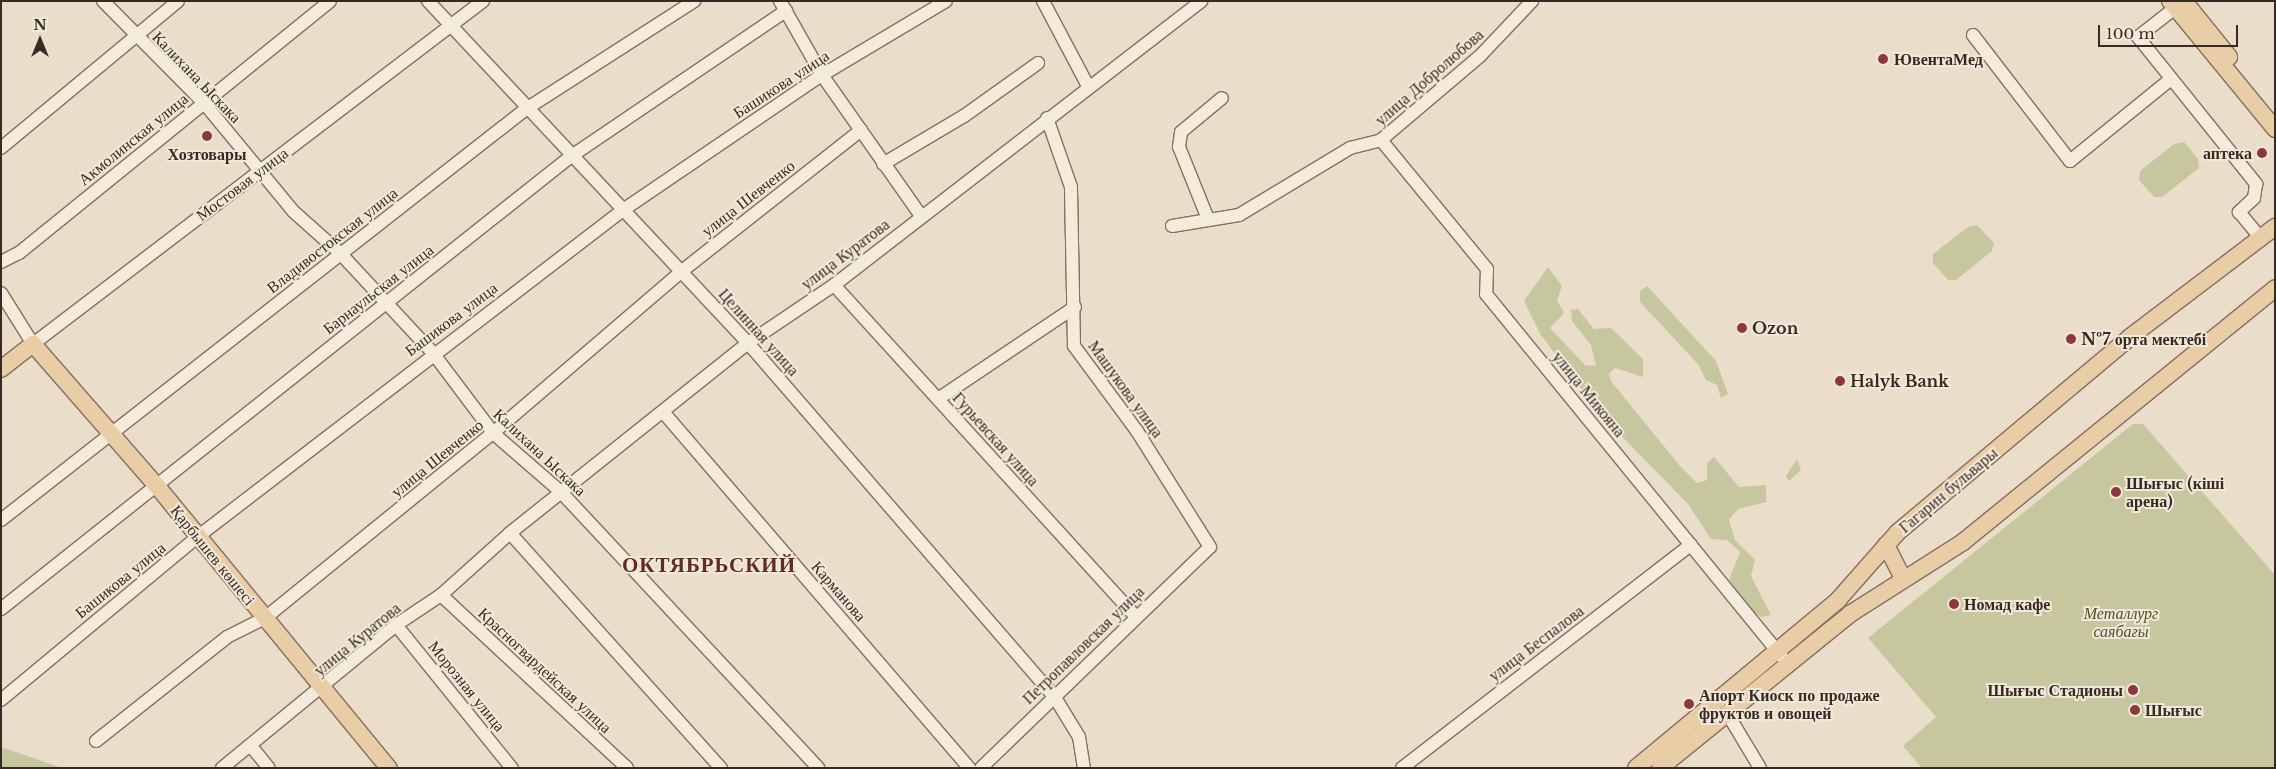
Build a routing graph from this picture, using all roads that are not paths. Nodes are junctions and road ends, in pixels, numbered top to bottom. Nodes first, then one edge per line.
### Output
1 (103, 1) edge
2 (178, 1) edge
3 (330, 1) edge
4 (428, 1) edge
5 (483, 1) edge
6 (694, 1) edge
7 (946, 1) edge
8 (1043, 1) edge
9 (1201, 1) edge
10 (1532, 1) edge
11 (2176, 4) edge
12 (783, 6) edge
13 (450, 27) junction
14 (1973, 35) dead end
15 (135, 37) junction
16 (1038, 63) dead end
17 (822, 75) junction
18 (2171, 79) junction
19 (1089, 88) junction
20 (1222, 98) dead end
21 (204, 103) junction
22 (526, 109) junction
23 (2275, 113) edge
24 (1047, 118) junction
25 (2275, 129) edge
26 (860, 130) junction
27 (1381, 140) junction
28 (1, 148) edge
29 (570, 157) junction
30 (883, 164) junction
31 (260, 170) junction
32 (623, 210) junction
33 (921, 216) junction
34 (1208, 220) junction
35 (1172, 226) dead end
36 (2275, 227) edge
37 (2261, 238) junction
38 (340, 253) junction
39 (1, 262) edge
40 (682, 271) junction
41 (834, 285) junction
42 (2275, 288) edge
43 (1, 293) edge
44 (386, 304) junction
45 (1075, 307) junction
46 (748, 343) junction
47 (34, 344) junction
48 (433, 352) junction
49 (1, 369) edge
50 (938, 399) junction
51 (664, 413) junction
52 (493, 434) junction
53 (113, 437) junction
54 (157, 486) junction
55 (561, 492) junction
56 (1, 520) edge
57 (510, 533) junction
58 (196, 538) junction
59 (1691, 545) junction
60 (1886, 545) junction
61 (1210, 547) joint
62 (1903, 578) junction
63 (441, 595) junction
64 (1, 609) edge
65 (1135, 616) junction
66 (265, 618) junction
67 (396, 625) junction
68 (1782, 658) junction
69 (322, 688) junction
70 (1054, 696) junction
71 (1, 700) edge
72 (1727, 713) junction
73 (96, 742) dead end
74 (251, 746) junction
75 (222, 768) edge
76 (269, 768) edge
77 (390, 768) edge
78 (512, 768) edge
79 (627, 768) edge
80 (721, 768) edge
81 (818, 768) edge
82 (969, 768) edge
83 (981, 768) edge
84 (1084, 768) edge
85 (1402, 768) edge
86 (1636, 768) edge
87 (1660, 768) edge
88 (1760, 768) edge

1 - 15 street, Калихана Ыскака
2 - 15 street
3 - 21 street, Акмолинская улица
4 - 13 street, Целинная улица
5 - 13 street, Мостовая улица
6 - 22 street, Владивостокская улица
7 - 17 street, Башикова улица
8 - 19 street
9 - 19 street, улица Куратова
10 - 27 street, улица Добролюбова
11 - 18 street
11 - 23 main road
11 - 25 main road
12 - 17 street
12 - 29 street, Барнаульская улица
13 - 22 street, Целинная улица
13 - 31 street, Мостовая улица
14 - 18 street
15 - 21 street, Калихана Ыскака
15 - 28 street
16 - 30 street
17 - 26 street
17 - 32 street, Башикова улица
18 - 37 street
19 - 24 street, улица Куратова
20 - 34 street
21 - 31 street, Калихана Ыскака
21 - 39 street, Акмолинская улица
22 - 29 street, Целинная улица
22 - 38 street, Владивостокская улица
24 - 33 street, улица Куратова
24 - 45 street, Машукова улица
26 - 30 street
26 - 40 street, улица Шевченко
27 - 34 street, улица Добролюбова
27 - 59 street, улица Микояна
29 - 32 street, Целинная улица
29 - 44 street, Барнаульская улица
30 - 33 street
31 - 38 street, Калихана Ыскака
31 - 47 street, Мостовая улица
32 - 40 street, Целинная улица
32 - 48 street, Башикова улица
33 - 41 street, улица Куратова
34 - 35 street, улица Добролюбова
36 - 37 main road, Гагарин бульвары
37 - 60 main road, Гагарин бульвары
38 - 44 street, Калихана Ыскака
38 - 53 street, Владивостокская улица
40 - 46 street, Целинная улица
40 - 52 street, улица Шевченко
41 - 46 street, улица Куратова
41 - 50 street, Гурьевская улица
42 - 62 main road, Гагарин бульвары
43 - 47 street
44 - 48 street, Калихана Ыскака
44 - 54 street, Барнаульская улица
45 - 50 street
45 - 61 street, Машукова улица
46 - 51 street, улица Куратова
46 - 70 street, Целинная улица
47 - 49 main road, Мостовая улица
47 - 53 main road, Қарбышев көшесі
48 - 52 street, Калихана Ыскака
48 - 58 street, Башикова улица
50 - 65 street, Гурьевская улица
51 - 55 street, улица Куратова
51 - 82 street, Карманова
52 - 55 street, Калихана Ыскака
52 - 66 street, улица Шевченко
53 - 54 main road, Қарбышев көшесі
53 - 56 street, Владивостокская улица
54 - 58 main road, Қарбышев көшесі
54 - 64 street, Барнаульская улица
55 - 57 street, улица Куратова
55 - 81 street, Калихана Ыскака
57 - 63 street, улица Куратова
57 - 80 street
58 - 66 main road, Қарбышев көшесі
58 - 71 street, Башикова улица
59 - 68 street, улица Микояна
59 - 85 street, улица Беспалова
60 - 62 main road
60 - 68 main road, Гагарин бульвары
61 - 65 street, Петропавловская улица
62 - 68 main road, Гагарин бульвары
63 - 67 street, улица Куратова
63 - 79 street, Красногвардейская улица
65 - 70 street, Петропавловская улица
66 - 69 main road, Қарбышев көшесі
66 - 73 street, улица Шевченко
67 - 69 street, улица Куратова
67 - 78 street, Морозная улица
68 - 72 main road, Гагарин бульвары
68 - 86 main road, Гагарин бульвары
69 - 74 street, улица Куратова
69 - 77 main road, Қарбышев көшесі
70 - 83 street, Петропавловская улица
70 - 84 street, Целинная улица
72 - 87 main road, Гагарин бульвары
72 - 88 street
74 - 75 street, улица Куратова
74 - 76 street

